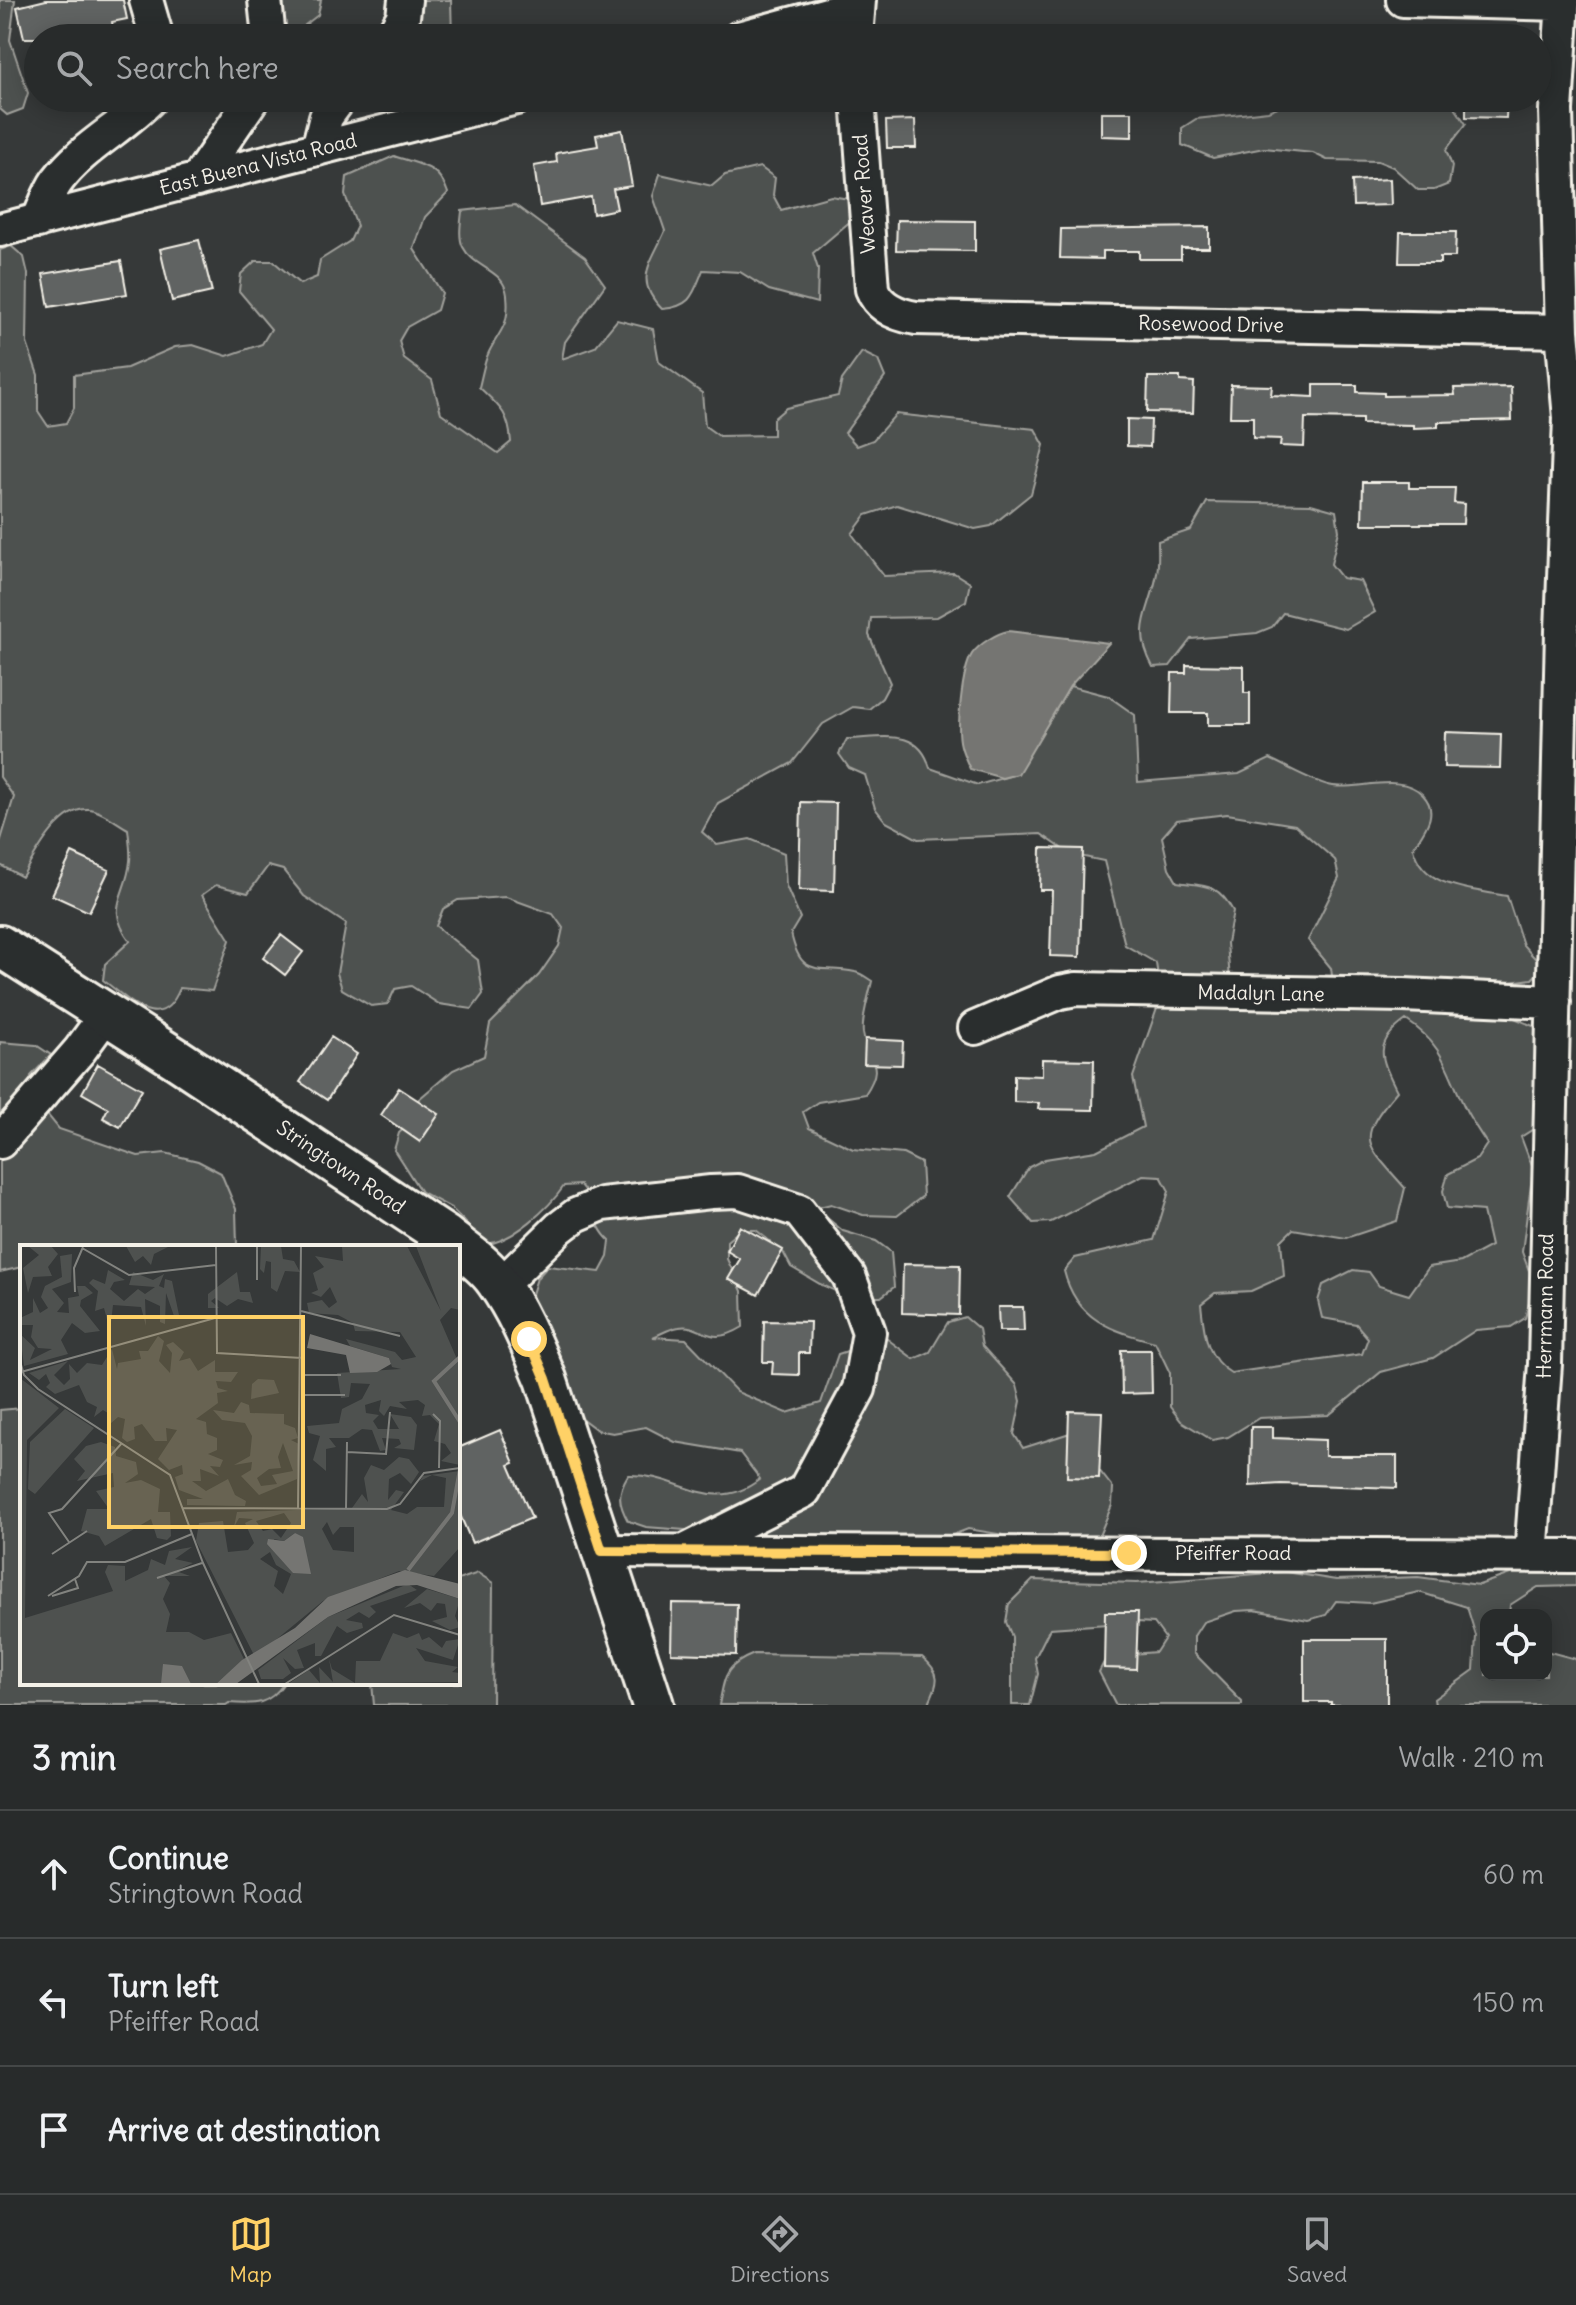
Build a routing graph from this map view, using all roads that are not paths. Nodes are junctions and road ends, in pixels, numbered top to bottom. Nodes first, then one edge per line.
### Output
1 (146, 0) edge
2 (265, 0) edge
3 (405, 0) edge
4 (1403, 0) edge
5 (1563, 2) edge
6 (858, 3) edge
7 (153, 24) edge
8 (268, 24) edge
9 (399, 24) edge
10 (787, 24) edge
11 (857, 24) edge
12 (138, 112) edge
13 (243, 112) edge
14 (330, 112) edge
15 (462, 112) edge
16 (859, 112) edge
17 (318, 149) junction
18 (197, 180) junction
19 (38, 221) junction
20 (0, 230) edge
21 (872, 289) joint
22 (1562, 331) junction
23 (1572, 467) edge
24 (1569, 632) edge
25 (0, 946) edge
26 (1554, 1002) junction
27 (107, 1013) junction
28 (975, 1028) dead end
29 (0, 1142) edge
30 (456, 1245) edge
31 (460, 1248) edge
32 (497, 1282) junction
33 (602, 1551) junction
34 (682, 1553) junction
35 (1531, 1556) junction
36 (1576, 1556) edge
37 (653, 1705) edge

1 - 7 street
2 - 8 street
3 - 9 street
4 - 5 street
5 - 22 street, Herrmann Road
6 - 10 street
6 - 11 street
12 - 19 street
13 - 18 street
14 - 17 street
15 - 17 street, East Buena Vista Road
16 - 21 street, Weaver Road
17 - 18 street, East Buena Vista Road
18 - 19 street, East Buena Vista Road
19 - 20 street, East Buena Vista Road
21 - 22 street, Rosewood Drive
22 - 23 street, Herrmann Road
23 - 24 street, Herrmann Road
24 - 26 street, Herrmann Road
25 - 27 main road, Stringtown Road
26 - 28 street, Madalyn Lane
26 - 35 street, Herrmann Road
27 - 29 street
27 - 30 main road, Stringtown Road
31 - 32 main road, Stringtown Road
32 - 33 main road, Stringtown Road
32 - 34 street
33 - 34 street, Pfeiffer Road
33 - 37 main road, Stringtown Road
34 - 35 street, Pfeiffer Road
35 - 36 street, Pfeiffer Road

